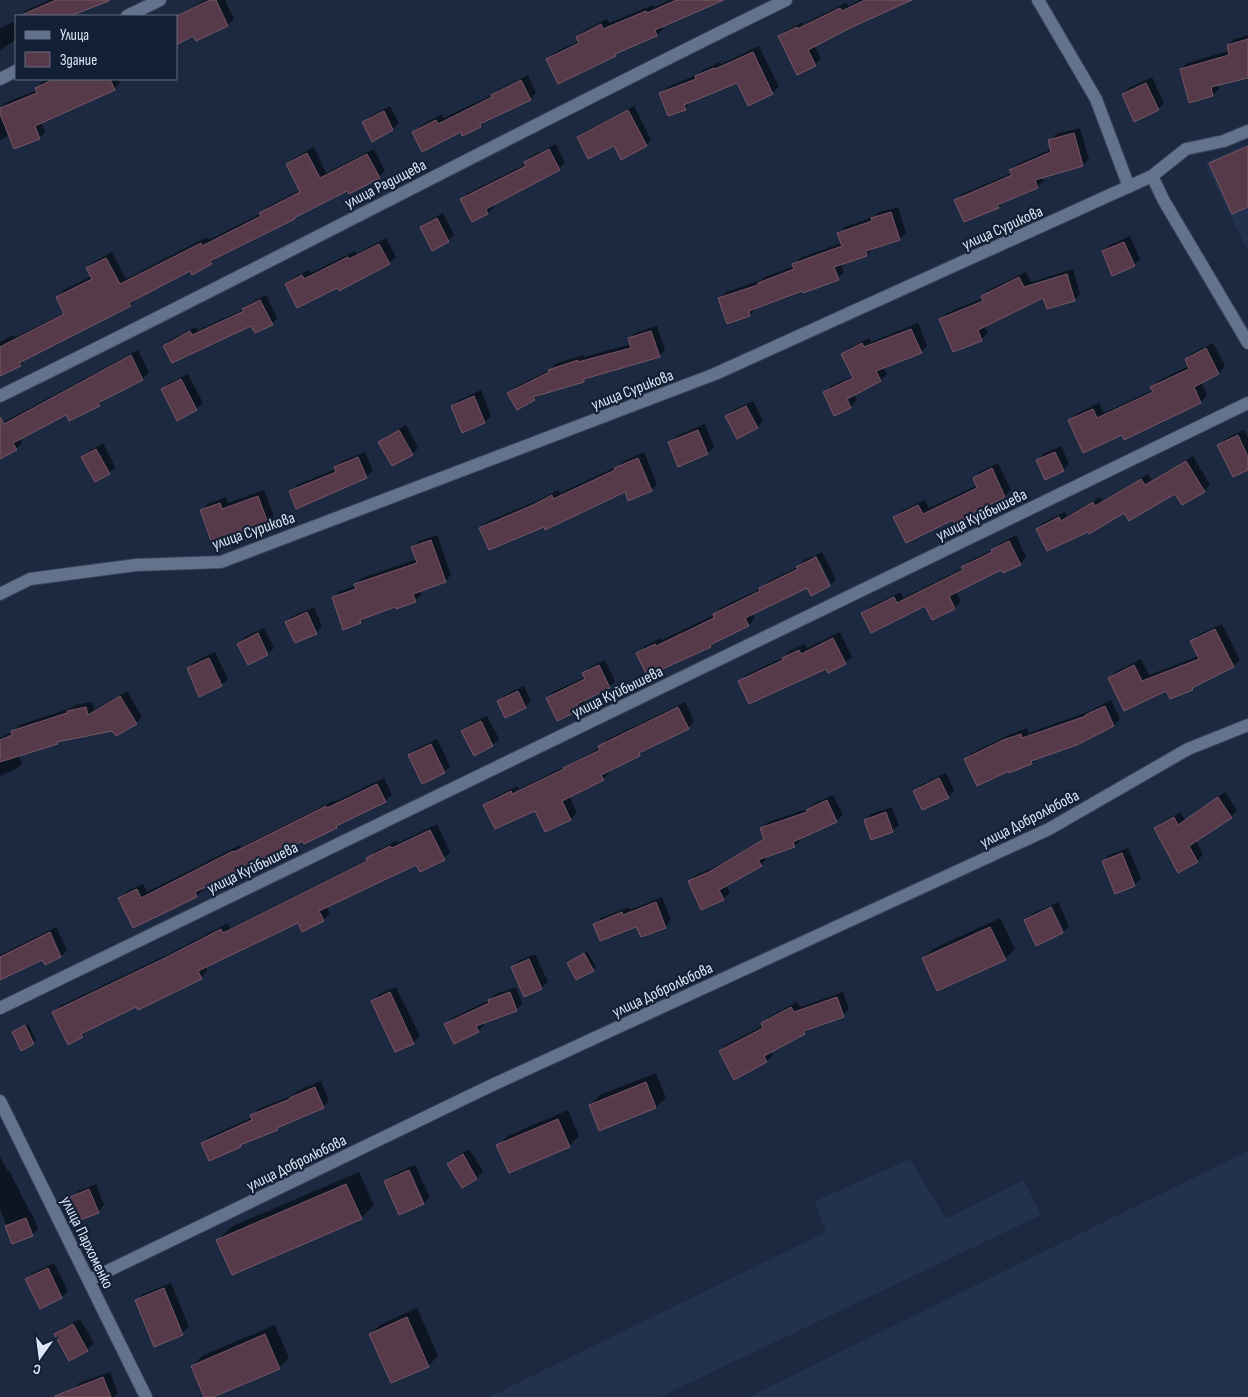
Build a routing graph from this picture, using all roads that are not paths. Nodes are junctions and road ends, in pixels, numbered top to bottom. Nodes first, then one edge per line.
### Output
1 (160, 0) edge
2 (786, 0) edge
3 (1038, 0) edge
4 (129, 15) edge
5 (15, 72) edge
6 (0, 79) edge
7 (1248, 131) edge
8 (1152, 176) junction
9 (1128, 187) junction
10 (1248, 344) edge
11 (0, 396) edge
12 (1248, 403) edge
13 (0, 594) edge
14 (1248, 725) edge
15 (0, 1008) edge
16 (0, 1101) edge
17 (89, 1280) junction
18 (146, 1397) edge

1 - 4 street
2 - 11 street, улица Радищева
3 - 9 street
5 - 6 street
7 - 8 street, улица Сурикова
8 - 9 street, улица Сурикова
8 - 10 street
9 - 13 street, улица Сурикова
12 - 15 street, улица Куйбышева
14 - 17 street, улица Добролюбова
16 - 17 street, улица Пархоменко
17 - 18 street, улица Пархоменко

